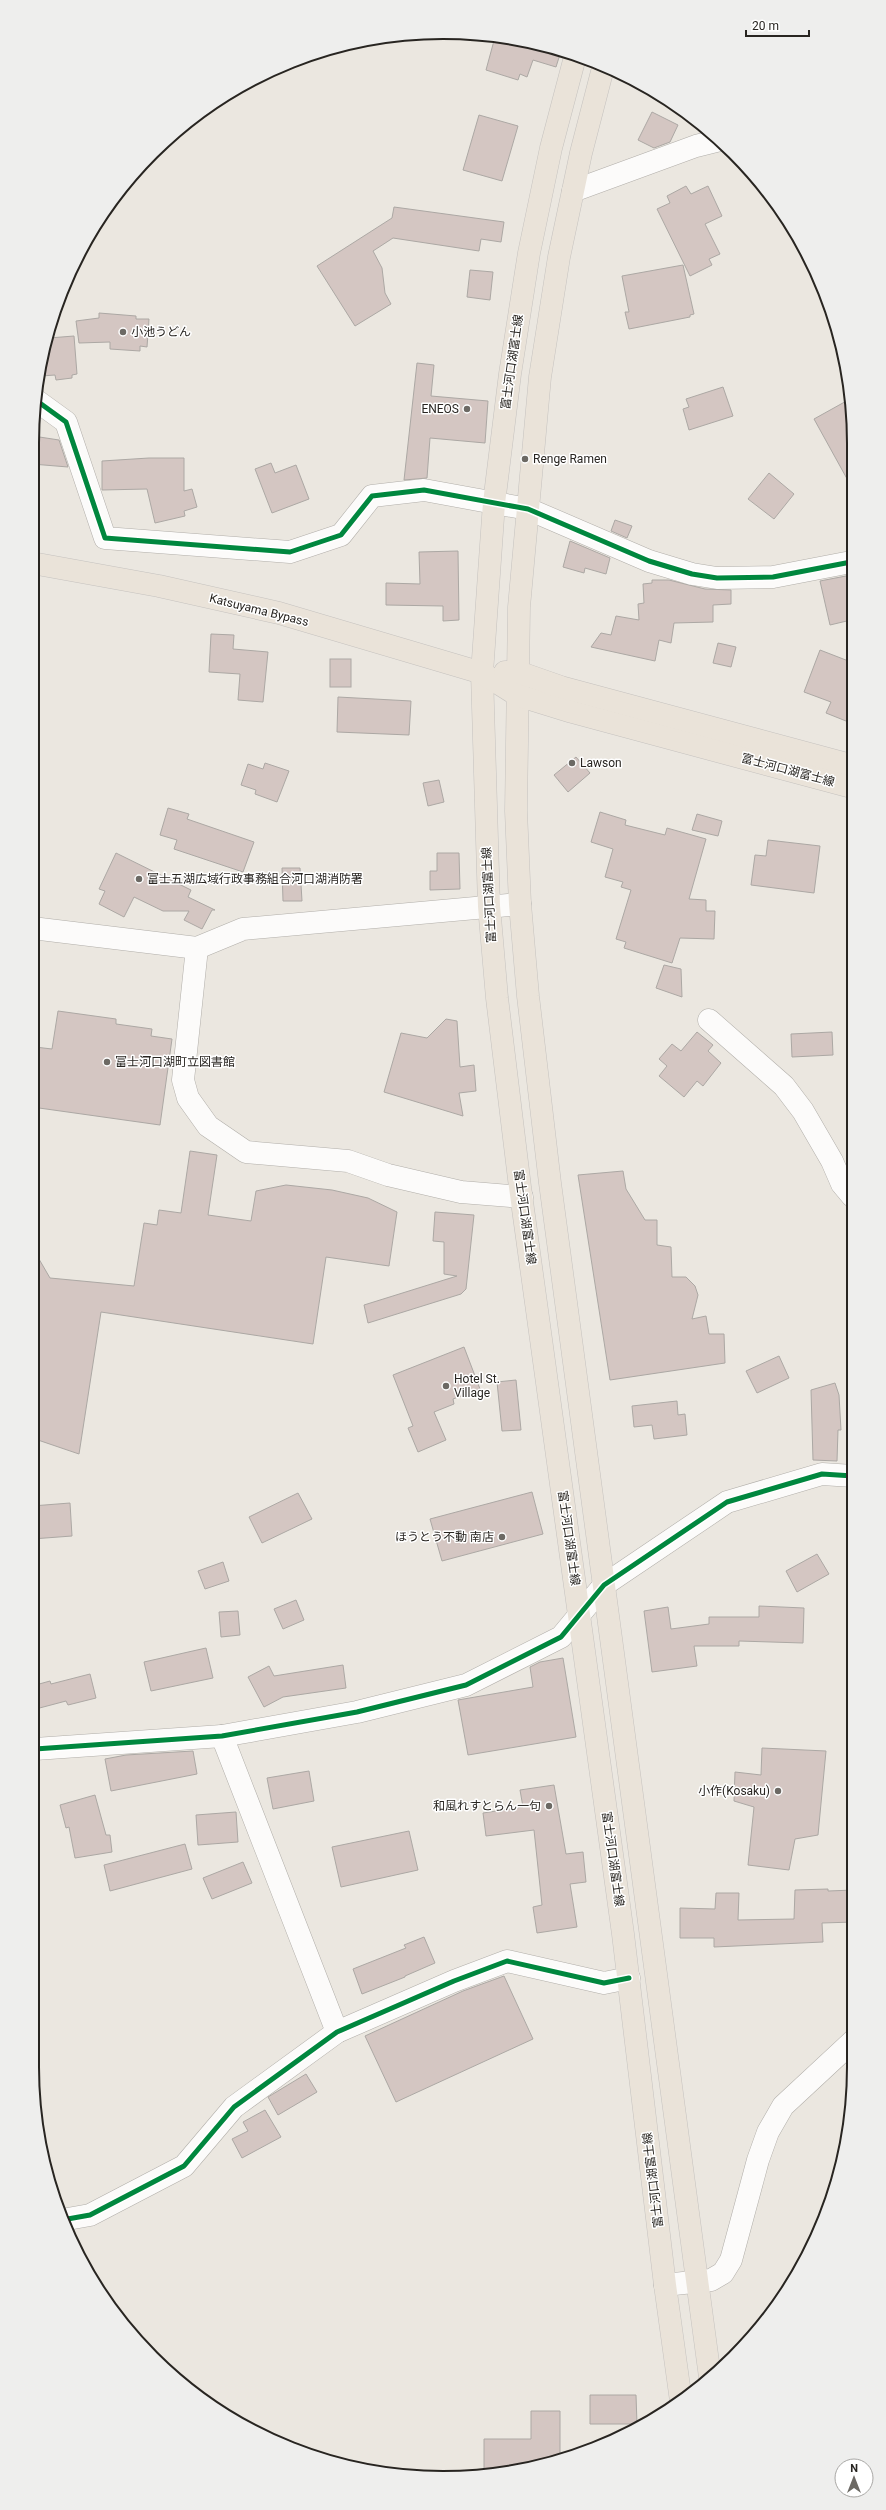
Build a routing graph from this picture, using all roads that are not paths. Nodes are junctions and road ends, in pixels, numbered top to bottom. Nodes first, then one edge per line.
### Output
1 (575, 61) edge
2 (602, 72) edge
3 (713, 142) edge
4 (573, 191) junction
5 (41, 403) edge
6 (494, 503) junction
7 (528, 509) junction
8 (847, 563) edge
9 (39, 564) edge
10 (518, 672) junction
11 (482, 673) junction
12 (517, 695) junction
13 (847, 764) edge
14 (847, 786) edge
15 (520, 904) junction
16 (489, 906) junction
17 (39, 929) edge
18 (197, 948) junction
19 (709, 1020) dead end
20 (847, 1190) edge
21 (522, 1197) junction
22 (847, 1476) edge
23 (604, 1585) junction
24 (580, 1612) junction
25 (222, 1736) junction
26 (39, 1749) edge
27 (629, 1978) junction
28 (337, 2032) junction
29 (847, 2047) edge
30 (69, 2219) edge
31 (697, 2282) junction
32 (665, 2285) junction
33 (709, 2371) edge
34 (680, 2394) edge

1 - 6 main road, 富士河口湖富士線
2 - 4 main road
3 - 4 street
4 - 7 main road
5 - 6 street
6 - 7 street
6 - 11 main road, 富士河口湖富士線
7 - 8 street
7 - 10 main road
9 - 11 main road, Katsuyama Bypass
10 - 11 main road, 富士河口湖富士線
10 - 12 main road
10 - 13 main road, 富士河口湖富士線
11 - 12 main road, 富士河口湖富士線
11 - 16 main road, 富士河口湖富士線
12 - 14 main road, 富士河口湖富士線
12 - 15 main road
15 - 16 street
15 - 23 main road
16 - 18 street
16 - 21 main road, 富士河口湖富士線
17 - 18 street
18 - 21 street
19 - 20 street
21 - 24 main road, 富士河口湖富士線
22 - 23 street
23 - 24 street
23 - 31 main road
24 - 25 street
24 - 27 main road, 富士河口湖富士線
25 - 26 street
25 - 28 street
27 - 28 street
27 - 32 main road, 富士河口湖富士線
28 - 30 street
29 - 31 street
31 - 32 street
31 - 33 main road
32 - 34 main road, 富士河口湖富士線

